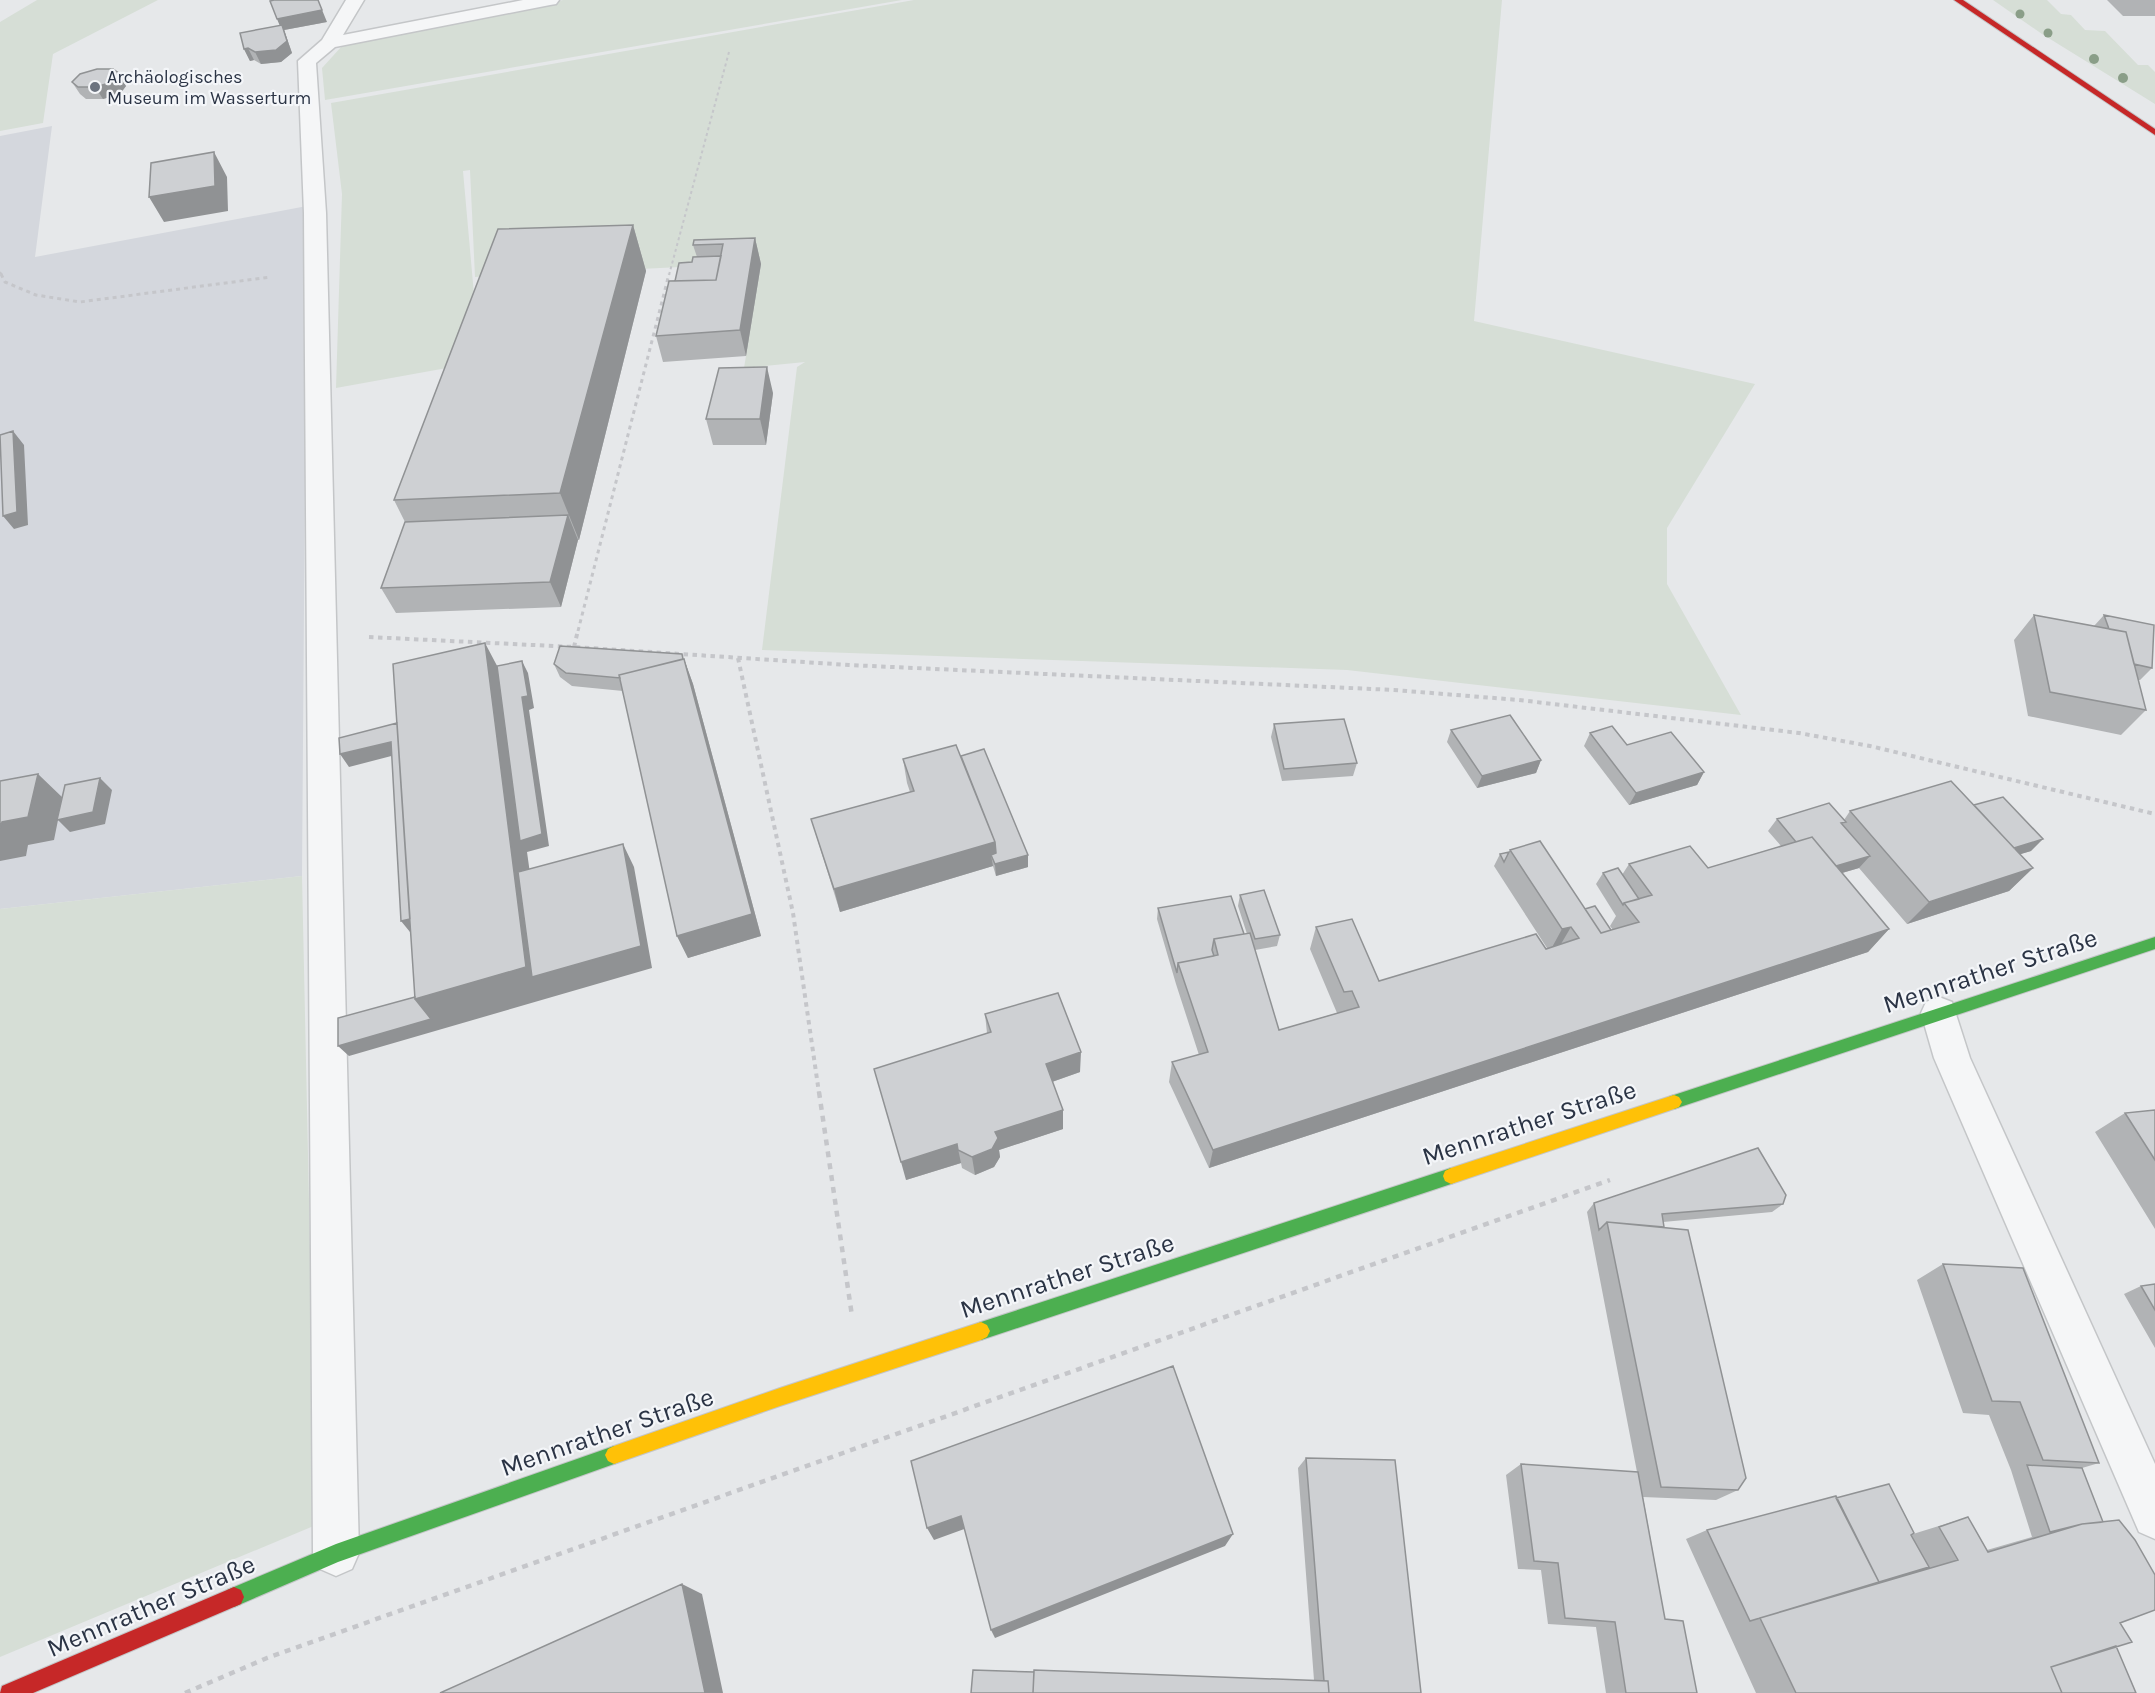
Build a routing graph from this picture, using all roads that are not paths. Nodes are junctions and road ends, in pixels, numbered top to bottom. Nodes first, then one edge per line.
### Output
1 (355, 0) edge
2 (550, 0) edge
3 (1958, 0) edge
4 (329, 43) junction
5 (2155, 133) edge
6 (2155, 943) edge
7 (1939, 1013) junction
8 (2155, 1516) edge
9 (336, 1553) junction
10 (9, 1693) edge

1 - 4 lane
2 - 4 lane
3 - 5 main road
4 - 9 lane
6 - 7 main road, Mennrather Straße
7 - 8 lane
7 - 9 main road, Mennrather Straße
9 - 10 main road, Mennrather Straße

